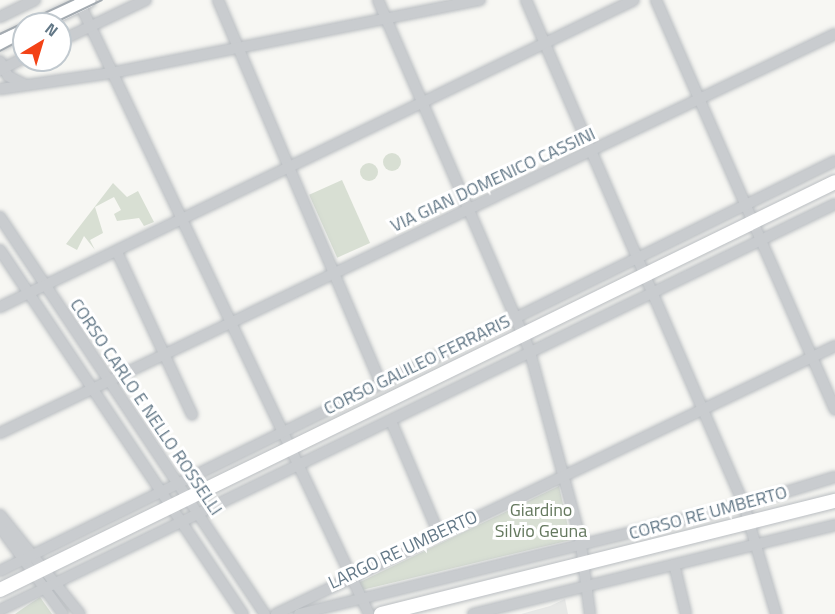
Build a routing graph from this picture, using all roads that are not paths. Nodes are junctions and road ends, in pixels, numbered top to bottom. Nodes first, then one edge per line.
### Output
1 (35, 0) edge
2 (146, 0) edge
3 (218, 0) edge
4 (378, 0) edge
5 (480, 0) edge
6 (526, 0) edge
7 (634, 0) edge
8 (656, 0) edge
9 (82, 1) edge
10 (61, 12) edge
11 (0, 17) edge
12 (386, 18) junction
13 (90, 27) junction
14 (835, 34) edge
15 (72, 35) edge
16 (543, 44) junction
17 (238, 48) junction
18 (1, 66) edge
19 (111, 73) junction
20 (28, 85) junction
21 (0, 89) edge
22 (700, 100) junction
23 (423, 103) junction
24 (591, 153) junction
25 (835, 161) edge
26 (289, 168) junction
27 (835, 182) edge
28 (746, 203) junction
29 (835, 204) edge
30 (468, 210) junction
31 (0, 218) edge
32 (182, 220) junction
33 (754, 222) junction
34 (762, 240) junction
35 (0, 250) edge
36 (117, 252) junction
37 (636, 259) junction
38 (334, 274) junction
39 (643, 275) junction
40 (45, 285) junction
41 (28, 293) junction
42 (651, 294) junction
43 (0, 307) edge
44 (515, 317) junction
45 (231, 323) junction
46 (522, 334) junction
47 (835, 346) edge
48 (530, 352) junction
49 (164, 354) junction
50 (812, 357) junction
51 (110, 380) junction
52 (380, 382) junction
53 (93, 389) junction
54 (701, 410) junction
55 (835, 410) edge
56 (192, 414) dead end
57 (391, 421) junction
58 (280, 431) junction
59 (0, 433) edge
60 (287, 448) junction
61 (296, 467) junction
62 (563, 475) junction
63 (835, 477) edge
64 (178, 483) junction
65 (159, 492) junction
66 (187, 497) junction
67 (835, 501) edge
68 (744, 506) junction
69 (169, 507) junction
70 (0, 514) edge
71 (200, 516) junction
72 (181, 524) junction
73 (751, 524) junction
74 (835, 525) edge
75 (0, 527) edge
76 (439, 534) junction
77 (580, 546) junction
78 (760, 547) junction
79 (27, 558) junction
80 (581, 566) junction
81 (675, 568) junction
82 (0, 571) edge
83 (38, 571) junction
84 (348, 576) junction
85 (56, 582) junction
86 (42, 587) junction
87 (0, 590) edge
88 (584, 590) junction
89 (360, 598) junction
90 (0, 610) edge
91 (63, 614) edge
92 (80, 614) edge
93 (243, 614) edge
94 (265, 614) edge
95 (276, 614) edge
96 (299, 614) edge
97 (369, 614) edge
98 (381, 614) edge
99 (473, 614) edge
100 (590, 614) edge
101 (686, 614) edge
102 (776, 614) edge

1 - 11 street
2 - 13 street
3 - 17 street
4 - 12 street
5 - 12 street
6 - 16 street
7 - 16 street
8 - 22 street
9 - 10 main road
9 - 13 street
12 - 17 street
12 - 23 street
13 - 15 street
13 - 19 street
14 - 22 street, VIA GIAN DOMENICO CASSINI
16 - 23 street
16 - 24 street
17 - 19 street
17 - 26 street
18 - 20 street
19 - 20 street
19 - 32 street
20 - 21 street
22 - 24 street, VIA GIAN DOMENICO CASSINI
22 - 28 street
23 - 26 street
23 - 30 street
24 - 30 street, VIA GIAN DOMENICO CASSINI
24 - 37 street
25 - 28 street, CORSO GALILEO FERRARIS
26 - 32 street
26 - 38 street
27 - 33 main road, CORSO GALILEO FERRARIS
28 - 33 street
28 - 37 street, CORSO GALILEO FERRARIS
29 - 34 street
30 - 38 street, VIA GIAN DOMENICO CASSINI
30 - 44 street
31 - 40 street, CORSO CARLO E NELLO ROSSELLI
32 - 36 street
32 - 45 street
33 - 34 street
33 - 39 main road, CORSO GALILEO FERRARIS
34 - 42 street
34 - 50 street
35 - 41 street, CORSO CARLO E NELLO ROSSELLI
36 - 40 street
36 - 49 street
37 - 39 street
37 - 44 street, CORSO GALILEO FERRARIS
38 - 45 street, VIA GIAN DOMENICO CASSINI
38 - 52 street
39 - 42 street
39 - 46 main road, CORSO GALILEO FERRARIS
40 - 41 street
40 - 51 street, CORSO CARLO E NELLO ROSSELLI
41 - 43 street
41 - 53 street, CORSO CARLO E NELLO ROSSELLI
42 - 48 street
42 - 54 street
44 - 46 street
44 - 52 street, CORSO GALILEO FERRARIS
45 - 49 street, VIA GIAN DOMENICO CASSINI
45 - 58 street
46 - 48 street
46 - 60 main road, CORSO GALILEO FERRARIS
47 - 50 street, LARGO RE UMBERTO
48 - 57 street
48 - 62 street
49 - 51 street, VIA GIAN DOMENICO CASSINI
49 - 56 street
50 - 54 street, LARGO RE UMBERTO
50 - 55 street
51 - 53 street, VIA GIAN DOMENICO CASSINI
51 - 64 street, CORSO CARLO E NELLO ROSSELLI
52 - 58 street, CORSO GALILEO FERRARIS
53 - 59 street, VIA GIAN DOMENICO CASSINI
53 - 65 street, CORSO CARLO E NELLO ROSSELLI
54 - 62 street, LARGO RE UMBERTO
54 - 68 street
57 - 61 street
57 - 76 street
58 - 60 street
58 - 64 street, CORSO GALILEO FERRARIS
60 - 61 street
60 - 66 main road, CORSO GALILEO FERRARIS
61 - 71 street
61 - 84 street
62 - 76 street, LARGO RE UMBERTO
62 - 77 street
63 - 68 street, CORSO RE UMBERTO
64 - 65 street, CORSO GALILEO FERRARIS
64 - 66 street, CORSO CARLO E NELLO ROSSELLI
65 - 69 street, CORSO CARLO E NELLO ROSSELLI
65 - 79 street, CORSO GALILEO FERRARIS
66 - 69 main road, CORSO GALILEO FERRARIS
66 - 71 street, CORSO CARLO E NELLO ROSSELLI
67 - 73 main road, CORSO RE UMBERTO
68 - 73 street
68 - 77 street, CORSO RE UMBERTO
69 - 72 street, CORSO CARLO E NELLO ROSSELLI
69 - 83 main road, CORSO GALILEO FERRARIS
70 - 79 street
71 - 72 street
71 - 94 street, CORSO CARLO E NELLO ROSSELLI
72 - 85 street
72 - 93 street, CORSO CARLO E NELLO ROSSELLI
73 - 78 street
73 - 80 main road, CORSO RE UMBERTO
74 - 78 street
75 - 79 street
76 - 84 street, LARGO RE UMBERTO
77 - 80 street
77 - 89 street, LARGO RE UMBERTO
78 - 81 street
78 - 102 street
79 - 82 street, CORSO GALILEO FERRARIS
79 - 83 street
80 - 88 street
80 - 98 main road
81 - 88 street
81 - 101 street
83 - 85 street
83 - 86 street
83 - 87 main road, CORSO GALILEO FERRARIS
84 - 89 street
84 - 95 street, LARGO RE UMBERTO
85 - 86 street
85 - 92 street
86 - 90 street
86 - 91 street
88 - 99 street
88 - 100 street
89 - 96 street, LARGO RE UMBERTO
89 - 97 street

